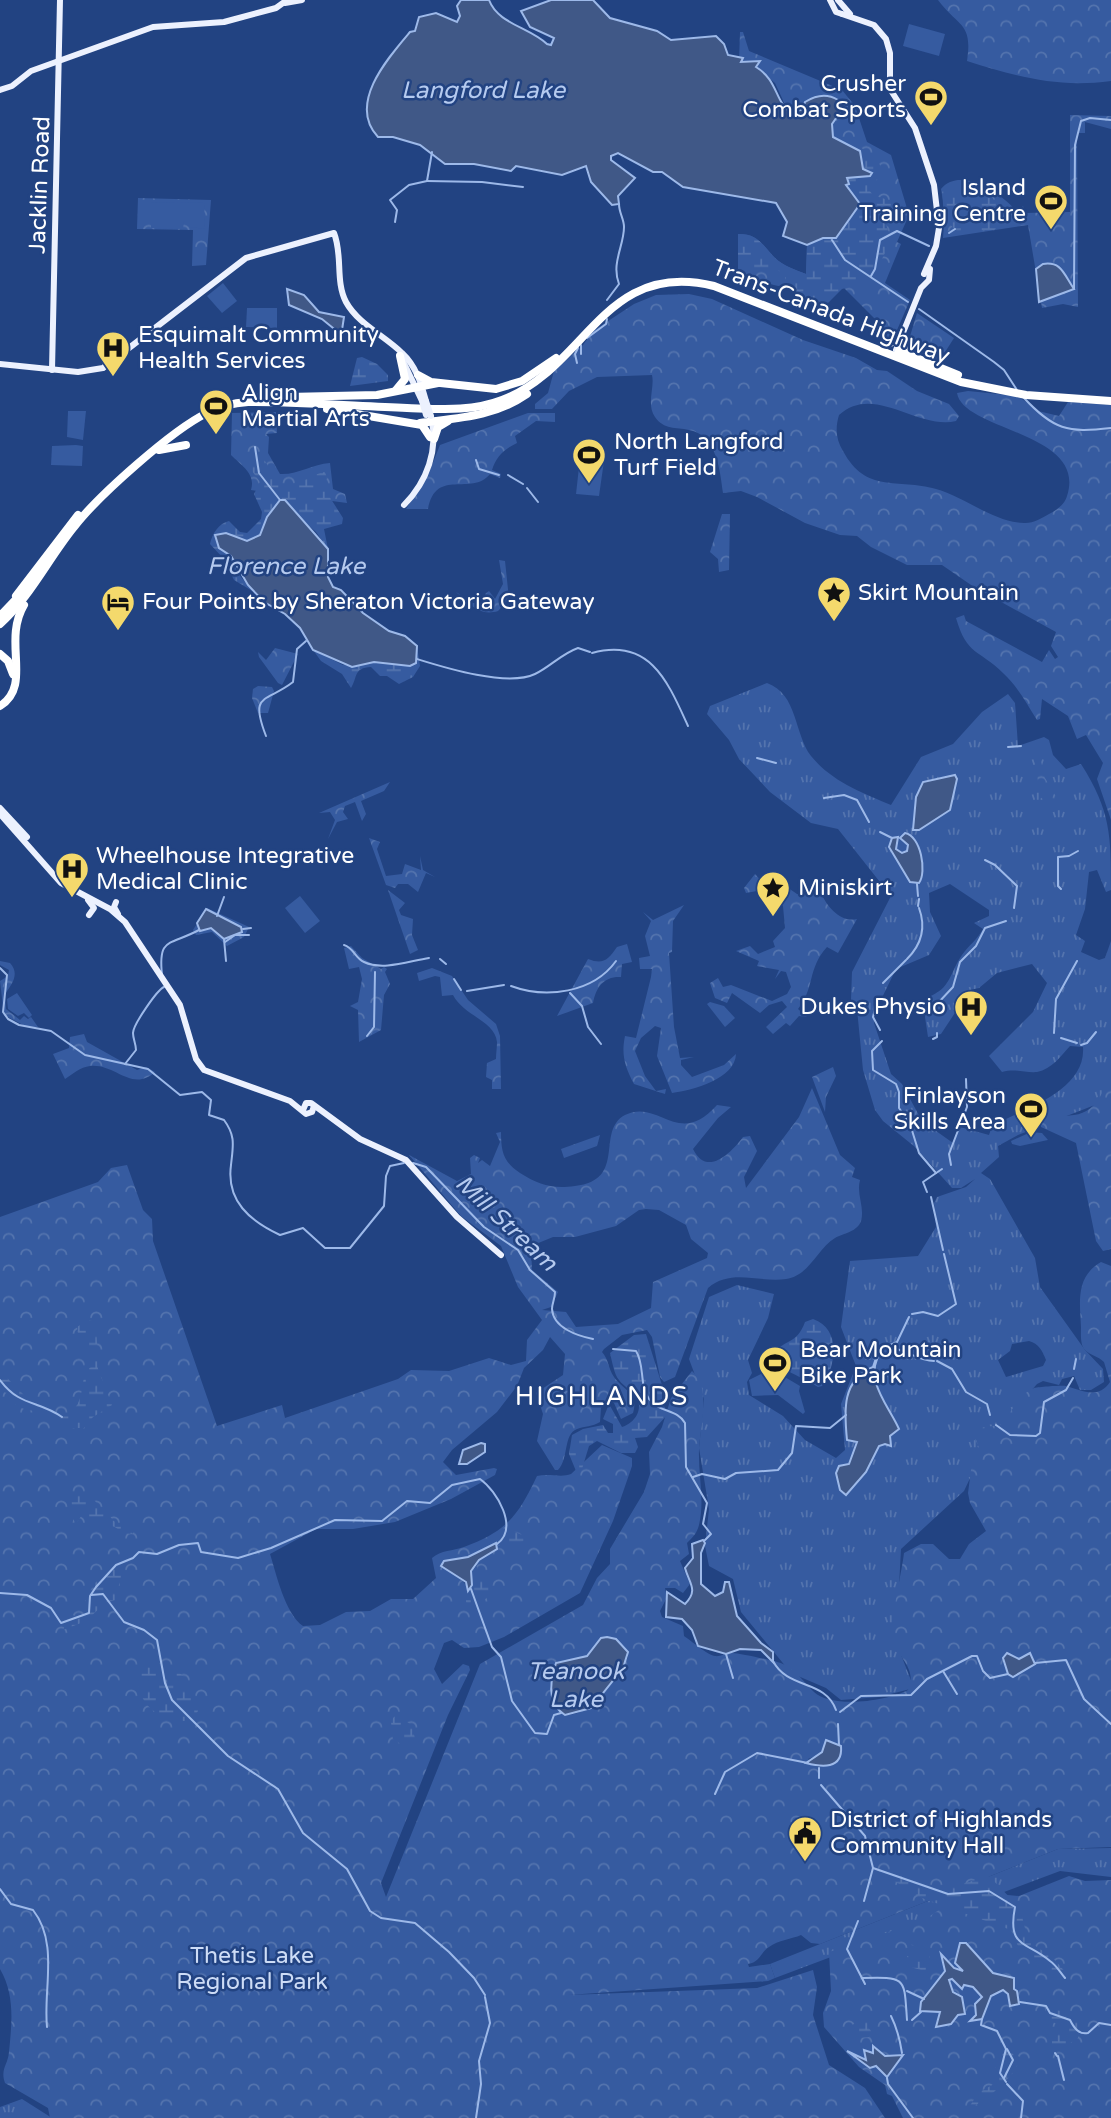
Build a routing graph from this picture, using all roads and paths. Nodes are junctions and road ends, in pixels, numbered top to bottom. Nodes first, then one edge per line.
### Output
1 (60, 0) edge
2 (299, 0) edge
3 (830, 0) edge
4 (285, 2) edge
5 (842, 7) edge
6 (60, 51) junction
7 (69, 58) junction
8 (60, 61) junction
9 (51, 64) junction
10 (60, 71) junction
11 (0, 90) edge
12 (935, 249) junction
13 (925, 278) junction
14 (900, 340) junction
15 (390, 343) junction
16 (883, 347) junction
17 (400, 356) junction
18 (895, 356) junction
19 (908, 357) junction
20 (557, 360) junction
21 (0, 364) edge
22 (940, 368) junction
23 (52, 370) junction
24 (418, 375) junction
25 (438, 383) junction
26 (420, 387) junction
27 (1019, 391) junction
28 (392, 393) junction
29 (248, 398) junction
30 (1080, 399) junction
31 (1111, 400) edge
32 (258, 402) junction
33 (429, 419) junction
34 (451, 420) junction
35 (413, 424) junction
36 (432, 438) junction
37 (186, 446) dead end
38 (111, 489) junction
39 (78, 515) junction
40 (50, 562) junction
41 (0, 610) edge
42 (0, 616) edge
43 (0, 624) edge
44 (0, 654) edge
45 (0, 703) edge
46 (0, 808) edge
47 (0, 814) edge
48 (80, 895) junction
49 (116, 902) dead end
50 (89, 915) dead end
51 (119, 915) junction
52 (290, 1101) junction
53 (306, 1102) junction
54 (314, 1106) junction
55 (303, 1110) junction
56 (324, 1113) junction
57 (311, 1114) junction
58 (501, 1255) dead end

1 - 6 main road, Jacklin Road
2 - 4 main road
3 - 5 main road
4 - 7 main road
5 - 12 main road
6 - 7 main road
6 - 8 main road, Jacklin Road
7 - 8 main road
7 - 10 main road
8 - 9 main road
8 - 10 main road, Jacklin Road
9 - 10 main road
9 - 11 main road
10 - 23 main road, Jacklin Road
12 - 13 main road
12 - 13 main road
13 - 14 main road
13 - 14 main road
14 - 16 highway
14 - 18 main road
14 - 19 highway
15 - 17 main road
15 - 23 main road
15 - 24 main road
16 - 18 highway
16 - 18 highway, Trans-Canada Highway
16 - 20 highway, Trans-Canada Highway
17 - 26 main road
17 - 28 highway
18 - 19 highway
18 - 22 highway, Trans-Canada Highway
19 - 22 highway, Trans-Canada Highway
19 - 30 highway, Trans-Canada Highway
20 - 25 highway
20 - 29 highway, Trans-Canada Highway
20 - 32 highway, Trans-Canada Highway
20 - 34 highway
21 - 23 main road
22 - 27 highway, Trans-Canada Highway
24 - 25 highway
24 - 26 main road
25 - 26 highway
26 - 28 highway
26 - 33 main road, bridge
27 - 30 highway
27 - 31 highway, Trans-Canada Highway
28 - 29 highway
29 - 39 highway, Trans-Canada Highway
30 - 31 highway, Trans-Canada Highway
32 - 35 highway
32 - 38 highway, Trans-Canada Highway
33 - 34 highway
33 - 35 highway
33 - 36 main road
34 - 36 highway
35 - 36 highway
36 - 36 main road
37 - 38 highway
38 - 40 highway, Trans-Canada Highway
39 - 41 highway
39 - 42 highway, Trans-Canada Highway
40 - 43 highway, Trans-Canada Highway
40 - 45 highway
44 - 45 highway
46 - 48 main road
47 - 48 main road
48 - 50 main road
48 - 51 main road
49 - 51 main road
51 - 52 main road
52 - 53 main road
52 - 55 main road
53 - 54 main road
53 - 55 main road
54 - 56 main road
54 - 57 main road
55 - 57 main road
56 - 57 main road
56 - 58 main road

